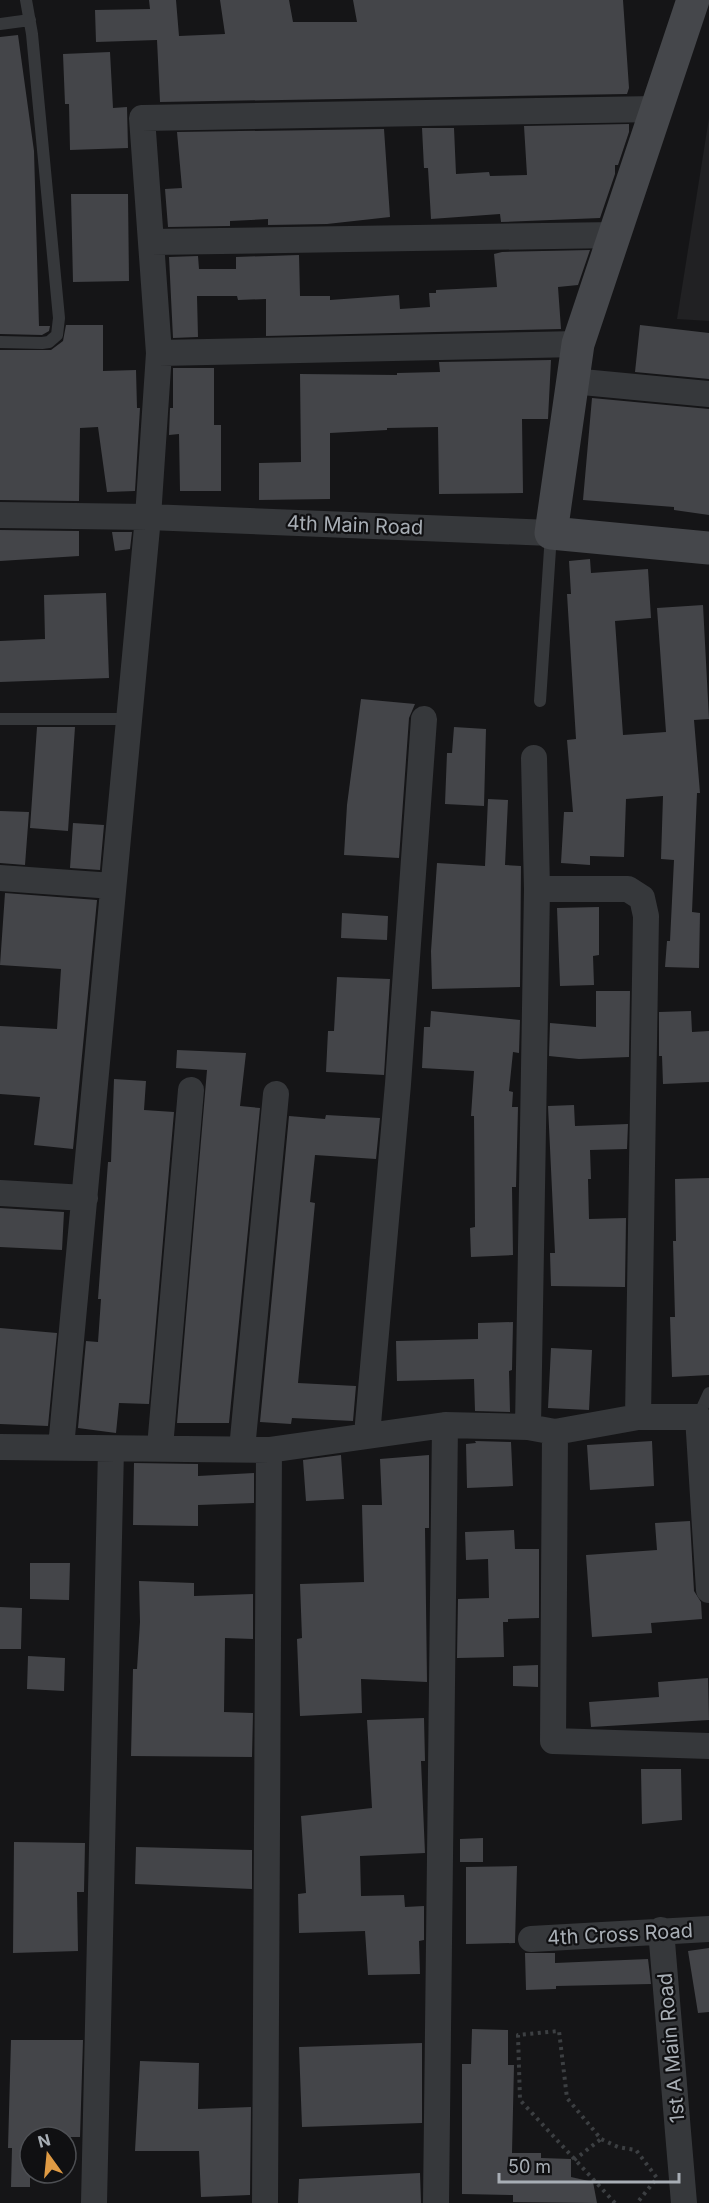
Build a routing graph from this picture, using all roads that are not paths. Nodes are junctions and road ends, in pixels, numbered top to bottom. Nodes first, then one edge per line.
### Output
1 (26, 0) edge
2 (693, 0) edge
3 (30, 20) junction
4 (0, 24) edge
5 (656, 109) junction
6 (616, 235) junction
7 (151, 242) junction
8 (0, 342) edge
9 (578, 344) junction
10 (159, 353) junction
11 (572, 381) junction
12 (709, 394) edge
13 (0, 515) edge
14 (147, 517) junction
15 (550, 533) junction
16 (709, 548) edge
17 (540, 701) dead end
18 (0, 719) edge
19 (424, 719) dead end
20 (129, 720) junction
21 (534, 758) dead end
22 (0, 878) edge
23 (113, 886) junction
24 (537, 889) junction
25 (191, 1090) dead end
26 (276, 1094) dead end
27 (0, 1193) edge
28 (85, 1198) junction
29 (709, 1393) edge
30 (698, 1416) junction
31 (638, 1417) junction
32 (445, 1425) junction
33 (528, 1427) junction
34 (555, 1432) junction
35 (367, 1435) junction
36 (0, 1447) edge
37 (60, 1447) junction
38 (160, 1447) junction
39 (111, 1449) junction
40 (242, 1449) junction
41 (269, 1450) junction
42 (709, 1590) edge
43 (709, 1746) edge
44 (709, 1929) edge
45 (661, 1930) junction
46 (531, 1939) dead end
47 (94, 2203) edge
48 (265, 2203) edge
49 (436, 2203) edge
50 (684, 2203) edge

1 - 3 lane
2 - 5 street
3 - 4 lane
3 - 8 lane
5 - 6 street
5 - 7 street
6 - 7 street
6 - 9 street
7 - 10 street
9 - 10 street
9 - 11 street
10 - 14 street
11 - 12 street
11 - 15 street
13 - 14 street, 4th Main Road
14 - 15 street, 4th Main Road
14 - 20 street
15 - 16 street, 4th Main Road
15 - 17 lane
18 - 20 lane
19 - 35 street
20 - 23 street
21 - 24 street
22 - 23 street
23 - 28 street
24 - 31 street
24 - 33 street
25 - 38 street
26 - 40 street
27 - 28 street
28 - 37 street
29 - 30 lane
30 - 31 street
30 - 42 street
31 - 34 street
32 - 33 street
32 - 35 street
32 - 49 street
33 - 34 street
34 - 43 street
35 - 41 street
36 - 37 street
37 - 39 street
38 - 39 street
38 - 40 street
39 - 47 street
40 - 41 street
41 - 48 street
44 - 45 street, 4th Cross Road
45 - 46 street, 4th Cross Road
45 - 50 street, 1st A Main Road

